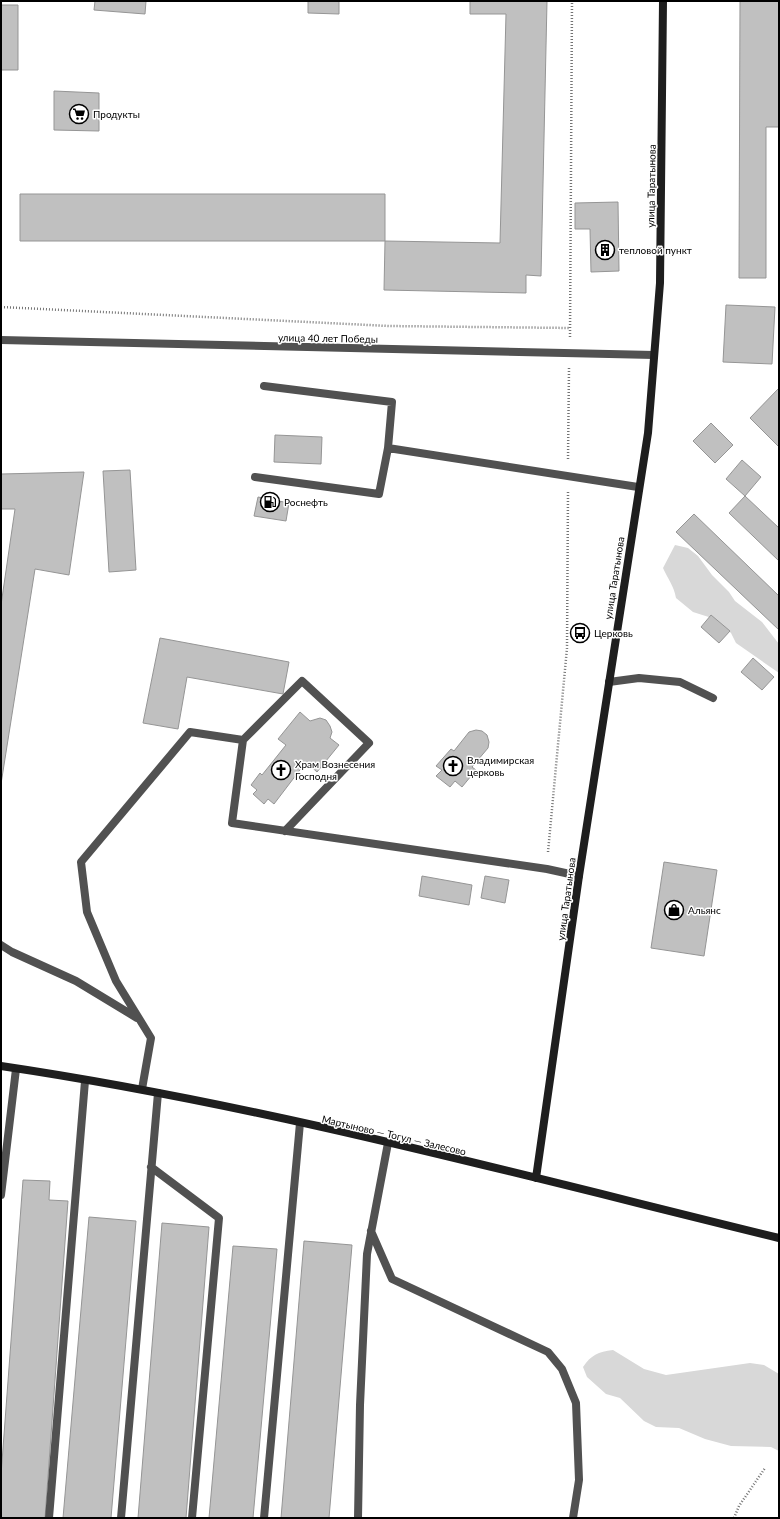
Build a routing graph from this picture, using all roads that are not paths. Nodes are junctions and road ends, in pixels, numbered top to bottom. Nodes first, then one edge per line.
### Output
1 (663, 1) edge
2 (1, 340) edge
3 (654, 355) junction
4 (264, 386) dead end
5 (388, 448) junction
6 (255, 477) dead end
7 (638, 487) junction
8 (609, 682) junction
9 (713, 698) dead end
10 (243, 740) junction
11 (285, 831) junction
12 (579, 876) junction
13 (1, 945) edge
14 (139, 1020) junction
15 (1, 1066) edge
16 (16, 1069) junction
17 (85, 1081) junction
18 (142, 1089) junction
19 (158, 1093) junction
20 (300, 1123) junction
21 (388, 1143) junction
22 (151, 1167) junction
23 (536, 1178) junction
24 (1, 1195) edge
25 (371, 1231) junction
26 (779, 1238) edge
27 (49, 1518) edge
28 (121, 1518) edge
29 (192, 1518) edge
30 (264, 1518) edge
31 (358, 1518) edge
32 (573, 1518) edge

1 - 3 street, улица Таратынова
2 - 3 street, улица 40 лет Победы
3 - 7 street, улица Таратынова
4 - 5 street
5 - 6 street
5 - 7 street
7 - 8 street, улица Таратынова
8 - 9 street
8 - 12 street, улица Таратынова
10 - 11 street
10 - 11 street
10 - 14 street
11 - 12 street
12 - 23 street, улица Таратынова
13 - 14 street
14 - 18 street
15 - 16 street, Мартыново — Тогул — Залесово
16 - 17 street, Мартыново — Тогул — Залесово
16 - 24 street
17 - 18 street, Мартыново — Тогул — Залесово
17 - 27 street
18 - 19 street, Мартыново — Тогул — Залесово
19 - 20 street, Мартыново — Тогул — Залесово
19 - 22 street
20 - 21 street, Мартыново — Тогул — Залесово
20 - 30 street
21 - 23 street, Мартыново — Тогул — Залесово
21 - 25 street
22 - 28 street
22 - 29 street
23 - 26 street, Мартыново — Тогул — Залесово
25 - 31 street
25 - 32 street

